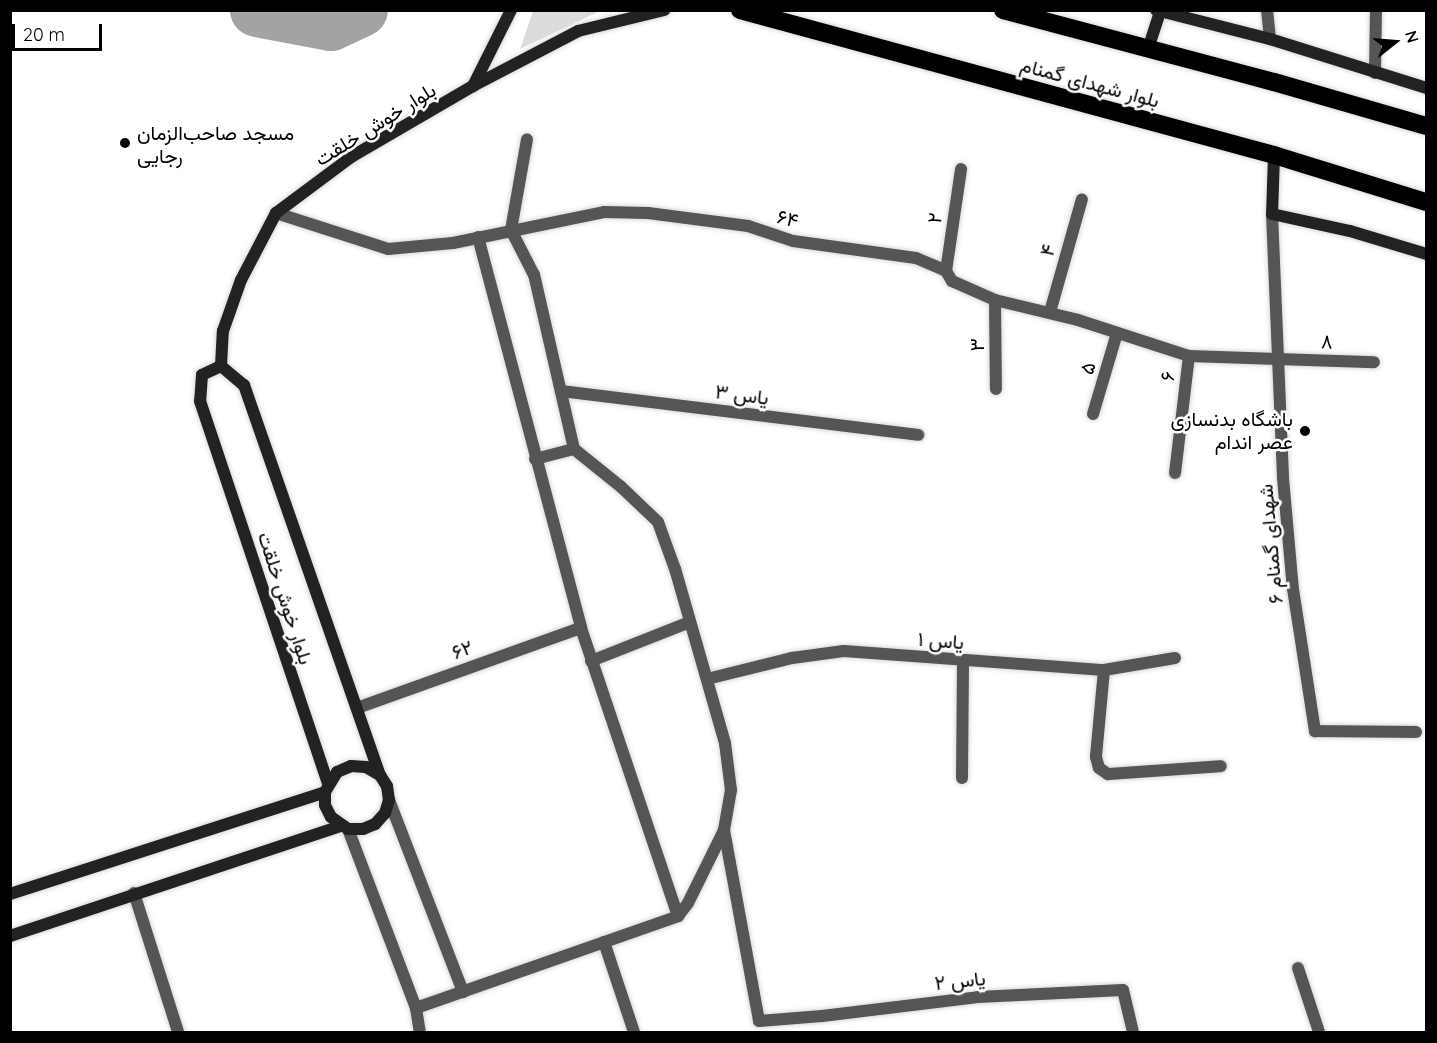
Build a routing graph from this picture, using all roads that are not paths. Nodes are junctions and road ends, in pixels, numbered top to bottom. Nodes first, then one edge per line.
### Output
1 (511, 10) edge
2 (664, 10) edge
3 (740, 10) edge
4 (1003, 10) edge
5 (1267, 10) edge
6 (1376, 10) edge
7 (1158, 11) edge
8 (1270, 39) junction
9 (1148, 49) junction
10 (1375, 73) junction
11 (473, 86) junction
12 (1426, 88) edge
13 (1426, 126) edge
14 (527, 139) dead end
15 (1274, 155) junction
16 (961, 169) dead end
17 (1082, 199) dead end
18 (1426, 202) edge
19 (276, 213) junction
20 (1272, 214) junction
21 (511, 230) junction
22 (478, 237) junction
23 (1426, 255) edge
24 (946, 271) junction
25 (995, 300) junction
26 (1050, 312) junction
27 (1117, 333) junction
28 (1189, 356) junction
29 (1278, 359) junction
30 (1374, 362) dead end
31 (221, 366) junction
32 (996, 389) dead end
33 (561, 391) junction
34 (1093, 414) dead end
35 (918, 435) dead end
36 (574, 449) junction
37 (535, 459) junction
38 (1175, 473) dead end
39 (690, 622) junction
40 (581, 628) junction
41 (1175, 658) dead end
42 (591, 661) junction
43 (963, 661) junction
44 (1104, 670) junction
45 (707, 679) junction
46 (357, 708) junction
47 (1416, 732) dead end
48 (1221, 766) dead end
49 (380, 775) junction
50 (963, 778) dead end
51 (326, 788) junction
52 (389, 800) junction
53 (344, 827) junction
54 (724, 830) junction
55 (134, 893) junction
56 (10, 894) edge
57 (678, 916) junction
58 (10, 936) edge
59 (603, 942) junction
60 (1298, 968) dead end
61 (463, 992) junction
62 (416, 1008) junction
63 (760, 1027) edge
64 (178, 1032) edge
65 (420, 1032) edge
66 (634, 1032) edge
67 (1133, 1032) edge
68 (1319, 1032) edge

1 - 11 street
2 - 11 street, بلوار خوش خلقت
3 - 15 highway, بلوار شهدای گمنام
4 - 9 highway
5 - 8 street
6 - 10 street
7 - 8 street
7 - 9 street
8 - 10 street
9 - 13 highway
10 - 12 street
11 - 19 street, بلوار خوش خلقت
14 - 21 street
15 - 18 highway, بلوار شهدای گمنام
15 - 20 street
16 - 24 street, ۲
17 - 26 street, ۴
19 - 22 street, ۶۴
19 - 31 street, بلوار خوش خلقت
20 - 23 street
20 - 29 street, شهدای گمنام ۶
21 - 22 street, ۶۴
21 - 24 street, ۶۴
21 - 33 street
22 - 37 street
24 - 25 street, ۶۴
25 - 26 street, ۶۴
25 - 32 street, ۳
26 - 27 street, ۶۴
27 - 28 street, ۶۴
27 - 34 street, ۵
28 - 29 street, ۶۴
28 - 38 street, ۶
29 - 30 street, ۸
29 - 47 street, شهدای گمنام ۶
31 - 46 street, بلوار خوش خلقت
31 - 51 street, بلوار خوش خلقت
33 - 35 street, یاس ۳
33 - 36 street
36 - 37 street
36 - 39 street
37 - 40 street
39 - 42 street
39 - 45 street
40 - 42 street
40 - 46 street, ۶۲
41 - 44 street, یاس ۱
42 - 57 street
43 - 44 street, یاس ۱
43 - 45 street, یاس ۱
43 - 50 street
44 - 48 street
45 - 54 street
46 - 49 street, بلوار خوش خلقت
49 - 51 street
49 - 52 street
51 - 53 street
51 - 56 street
52 - 53 street
52 - 61 street
53 - 55 street
53 - 62 street
54 - 57 street
54 - 63 street, یاس ۲
55 - 58 street
55 - 64 street
57 - 59 street
59 - 61 street
59 - 66 street
60 - 68 street
61 - 62 street
62 - 65 street
63 - 67 street, یاس ۲

